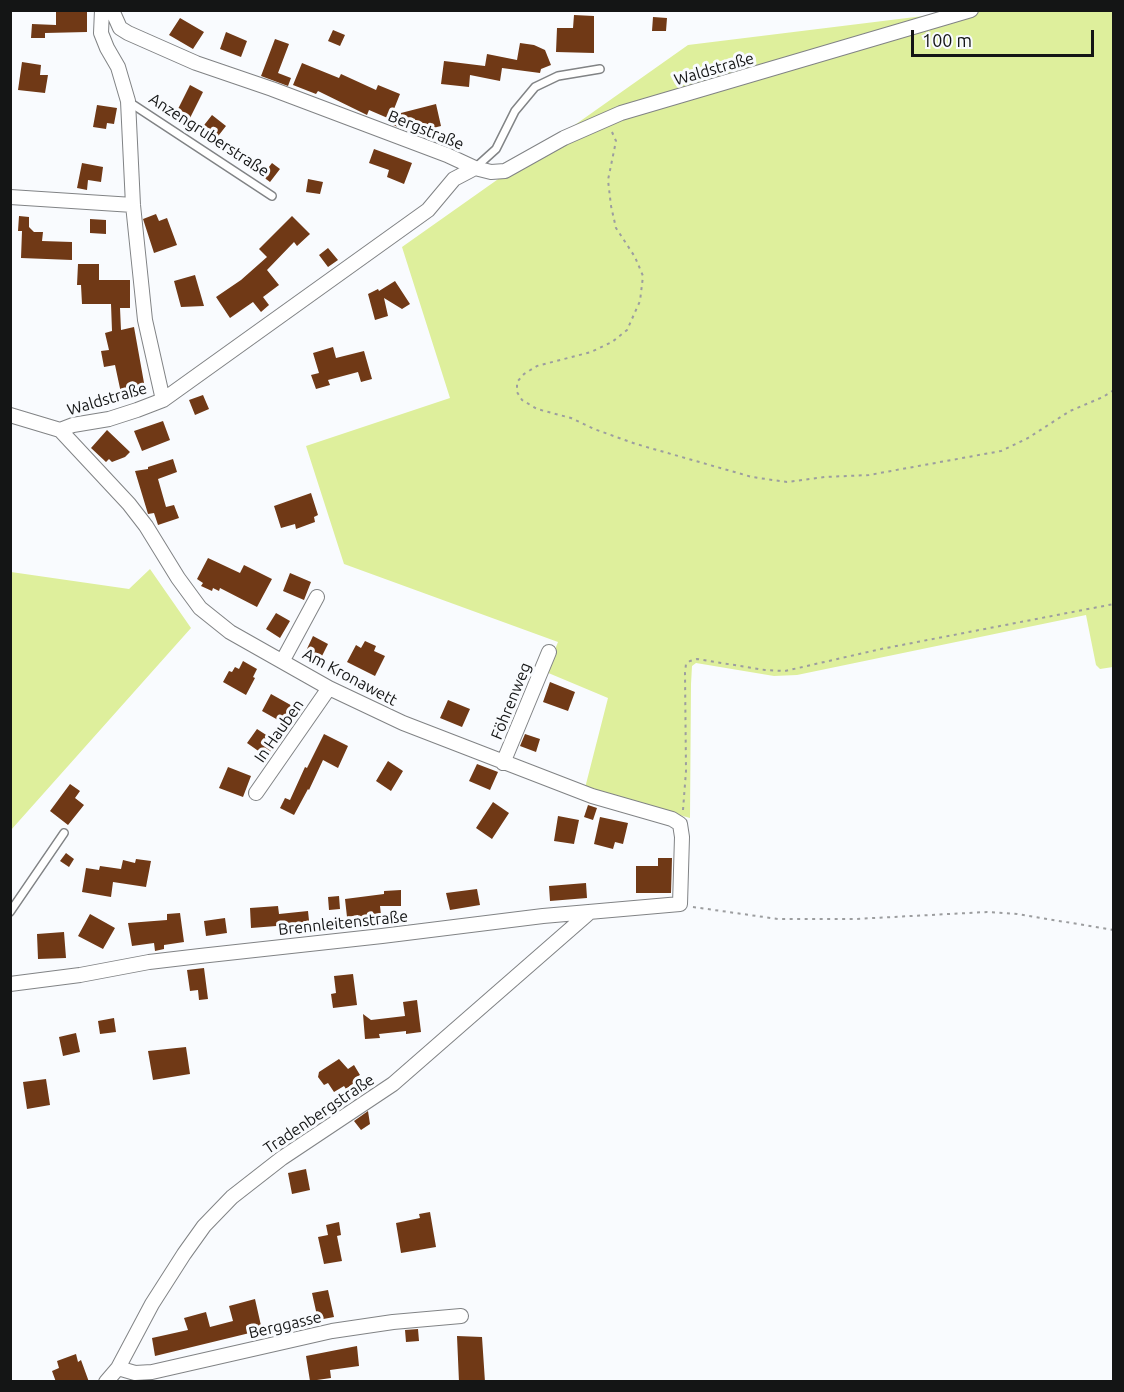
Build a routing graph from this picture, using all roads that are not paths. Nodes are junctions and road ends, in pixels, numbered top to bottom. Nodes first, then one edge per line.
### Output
1 (102, 10) edge
2 (112, 10) edge
3 (971, 10) edge
4 (600, 69) dead end
5 (128, 101) junction
6 (475, 168) junction
7 (272, 196) dead end
8 (10, 197) edge
9 (133, 205) junction
10 (163, 400) junction
11 (10, 415) edge
12 (60, 430) junction
13 (317, 597) dead end
14 (549, 652) dead end
15 (282, 660) junction
16 (329, 688) junction
17 (503, 763) junction
18 (256, 794) dead end
19 (64, 833) dead end
20 (680, 904) joint
21 (592, 911) junction
22 (10, 912) edge
23 (543, 916) junction
24 (555, 941) junction
25 (10, 984) edge
26 (461, 1316) dead end
27 (118, 1368) junction
28 (106, 1382) edge

1 - 5 street, Anzengruberstraße
2 - 6 street, Bergstraße
3 - 6 street, Waldstraße
4 - 6 lane
5 - 7 lane, Anzengruberstraße
5 - 9 street, Anzengruberstraße
6 - 10 street, Bergstraße
8 - 9 street
9 - 10 street, Anzengruberstraße
10 - 12 street, Waldstraße
11 - 12 street
12 - 15 street, Am Kronawett
13 - 15 street
14 - 17 street, Föhrenweg
15 - 16 street, Am Kronawett
16 - 17 street, Am Kronawett
16 - 18 street, In Hauben
17 - 20 street, Am Kronawett
19 - 22 lane
20 - 21 street, Brennleitenstraße
21 - 23 street, Brennleitenstraße
21 - 24 street, Tradenbergstraße
23 - 24 street
23 - 25 street, Brennleitenstraße
24 - 27 street, Tradenbergstraße
26 - 27 street, Berggasse
27 - 28 street, Tradenbergstraße

